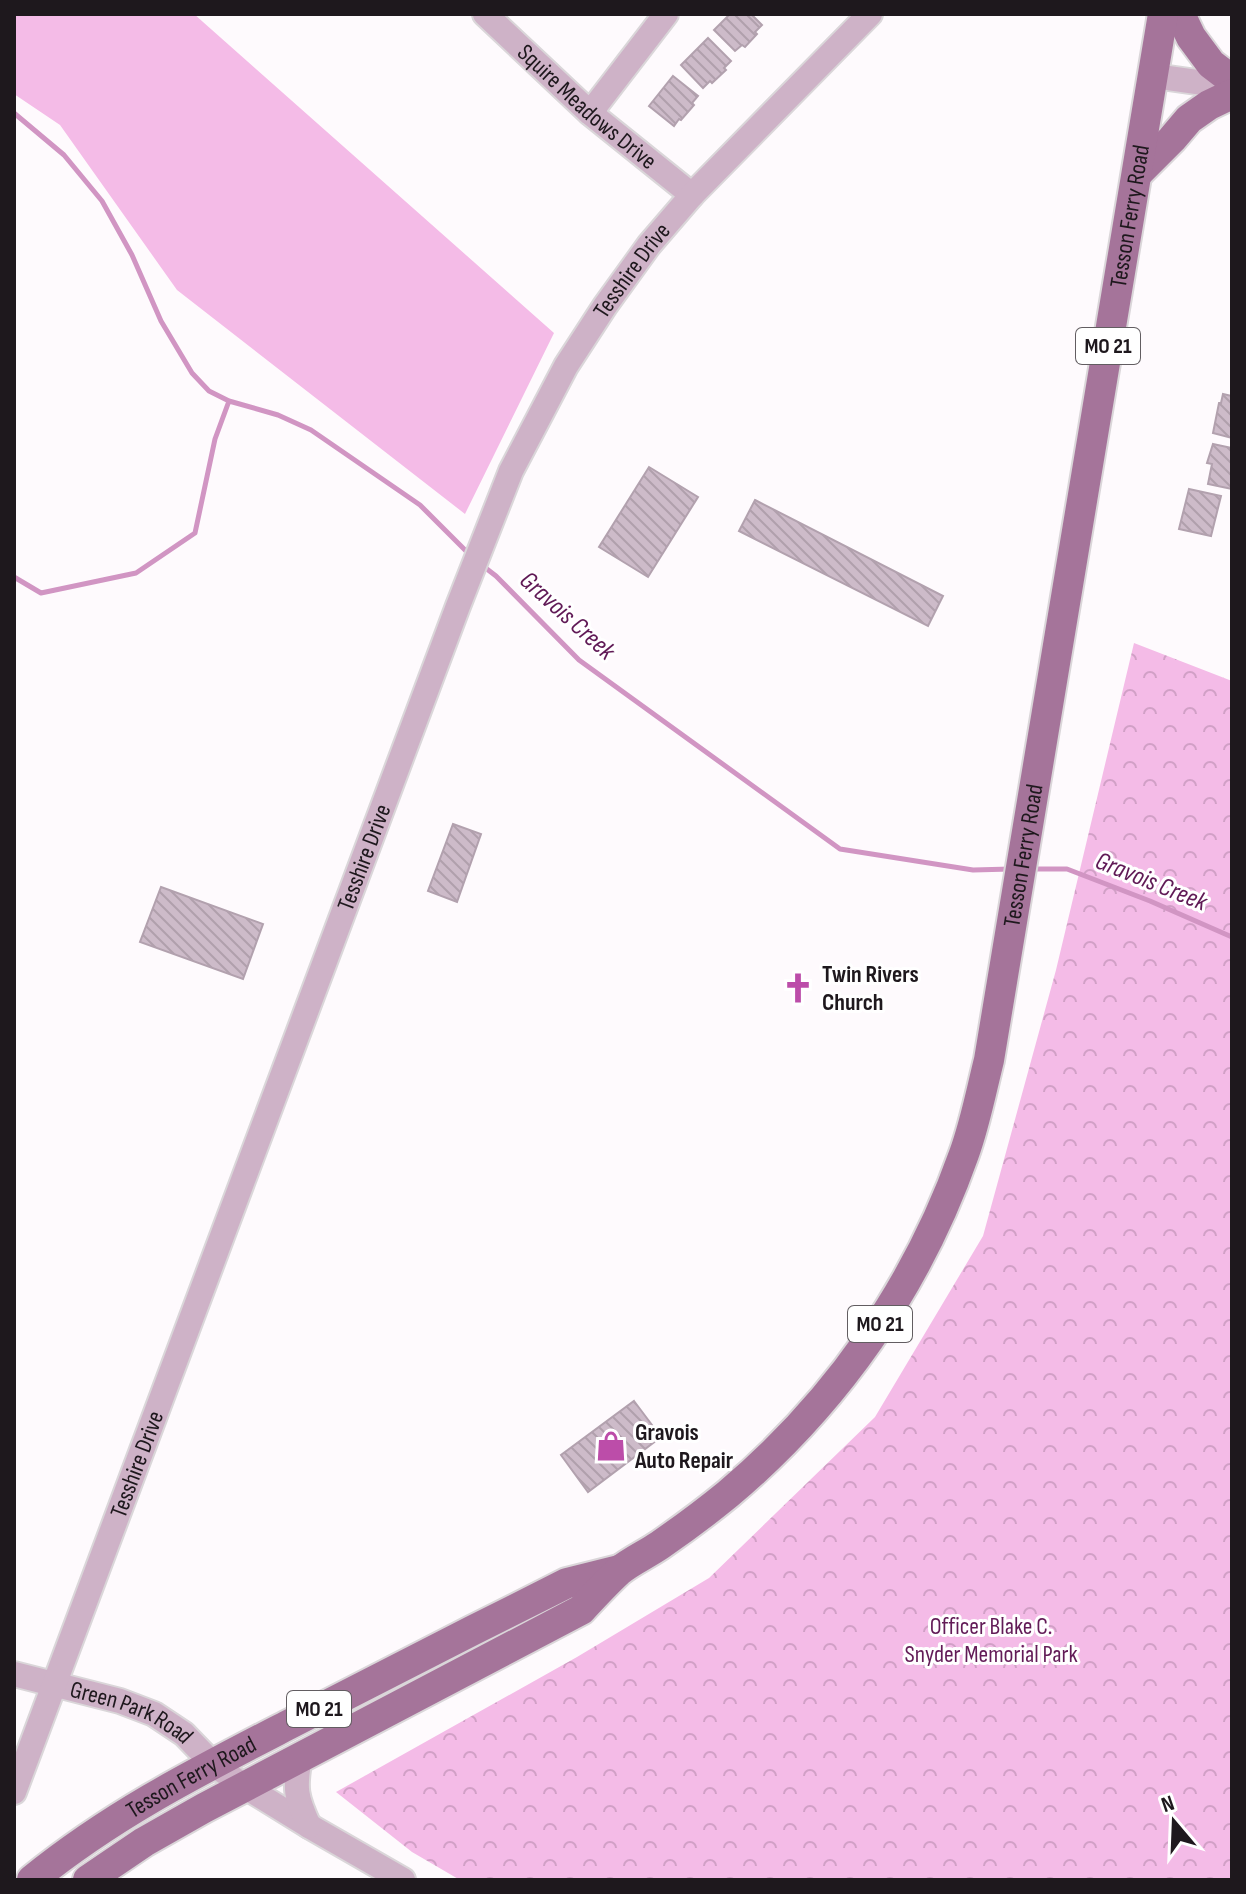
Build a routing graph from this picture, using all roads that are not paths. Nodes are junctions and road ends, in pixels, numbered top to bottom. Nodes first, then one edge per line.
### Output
1 (485, 14) edge
2 (666, 14) edge
3 (870, 14) edge
4 (1163, 14) edge
5 (1180, 14) edge
6 (1154, 76) junction
7 (1232, 80) edge
8 (1232, 87) edge
9 (1232, 94) edge
10 (590, 113) junction
11 (1137, 174) junction
12 (692, 195) junction
13 (621, 1569) junction
14 (14, 1674) edge
15 (55, 1684) junction
16 (300, 1758) junction
17 (213, 1764) junction
18 (244, 1786) junction
19 (14, 1792) edge
20 (309, 1826) junction
21 (32, 1880) edge
22 (88, 1880) edge
23 (403, 1880) edge

1 - 10 street, Squire Meadows Drive
2 - 10 street
3 - 12 street, Tesshire Drive
4 - 6 main road, Tesson Ferry Road / MO 21
5 - 7 main road
6 - 8 street
6 - 11 main road, Tesson Ferry Road / MO 21
9 - 11 main road
10 - 12 street, Squire Meadows Drive
11 - 13 main road, Tesson Ferry Road / MO 21
12 - 15 street, Tesshire Drive
13 - 16 main road, Tesson Ferry Road / MO 21
13 - 17 main road, Tesson Ferry Road / MO 21
14 - 15 street, Green Park Road
15 - 17 street, Green Park Road
15 - 19 street, Tesshire Drive
16 - 18 main road, Tesson Ferry Road / MO 21
16 - 20 street
17 - 18 street, Green Park Road
17 - 21 main road, Tesson Ferry Road / MO 21
18 - 20 street, Green Park Road
18 - 22 main road, Tesson Ferry Road / MO 21
20 - 23 street, Green Park Road

